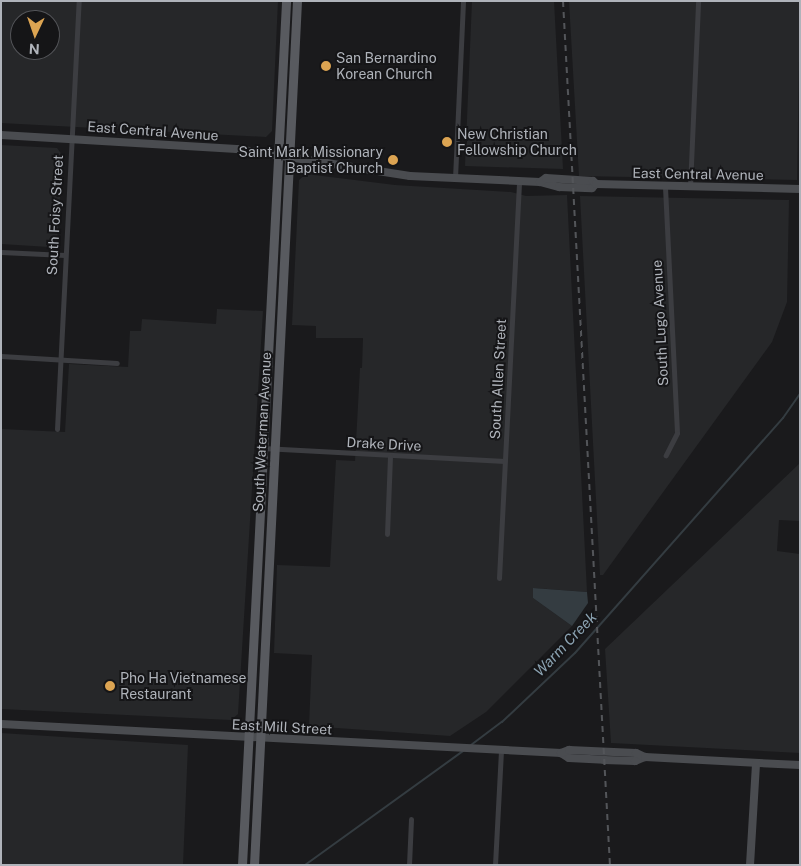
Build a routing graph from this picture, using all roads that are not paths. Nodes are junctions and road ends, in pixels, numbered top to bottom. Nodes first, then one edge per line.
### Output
1 (79, 1) edge
2 (286, 1) edge
3 (298, 1) edge
4 (463, 1) edge
5 (698, 1) edge
6 (1, 134) edge
7 (70, 138) junction
8 (278, 154) junction
9 (290, 157) junction
10 (455, 178) junction
11 (519, 181) junction
12 (665, 187) junction
13 (690, 187) junction
14 (800, 189) edge
15 (1, 252) edge
16 (65, 256) junction
17 (272, 270) junction
18 (282, 319) junction
19 (1, 356) edge
20 (59, 359) junction
21 (117, 363) dead end
22 (56, 429) dead end
23 (263, 448) junction
24 (275, 449) junction
25 (666, 455) dead end
26 (390, 456) junction
27 (505, 461) junction
28 (387, 534) dead end
29 (499, 578) dead end
30 (1, 724) edge
31 (248, 737) junction
32 (259, 738) junction
33 (501, 750) junction
34 (756, 763) junction
35 (800, 766) edge
36 (245, 800) junction
37 (411, 818) dead end
38 (242, 865) edge
39 (252, 865) edge
40 (409, 865) edge
41 (495, 865) edge
42 (750, 865) edge

1 - 7 street, South Foisy Street
2 - 8 main road, South Waterman Avenue
3 - 9 main road, South Waterman Avenue
4 - 10 street
5 - 13 street
6 - 7 street, East Central Avenue
7 - 8 street, East Central Avenue
7 - 16 street, South Foisy Street
8 - 9 street, East Central Avenue
8 - 17 main road, South Waterman Avenue
9 - 10 street, East Central Avenue
9 - 18 main road, South Waterman Avenue
10 - 11 street, East Central Avenue
11 - 12 street, East Central Avenue
11 - 27 street, South Allen Street
12 - 13 street, East Central Avenue
12 - 25 street, South Lugo Avenue
13 - 14 street, East Central Avenue
15 - 16 street
16 - 20 street, South Foisy Street
17 - 18 main road
17 - 23 main road, South Waterman Avenue
18 - 24 main road, South Waterman Avenue
19 - 20 street
20 - 21 street
20 - 22 street, South Foisy Street
23 - 24 street, Drake Drive
23 - 31 main road, South Waterman Avenue
24 - 26 street, Drake Drive
24 - 32 main road, South Waterman Avenue
26 - 27 street, Drake Drive
26 - 28 street
27 - 29 street, South Allen Street
30 - 31 street, East Mill Street
31 - 32 street, East Mill Street
31 - 36 main road, South Waterman Avenue
32 - 33 street, East Mill Street
32 - 39 main road, South Waterman Avenue
33 - 34 street, East Mill Street
33 - 41 street
34 - 35 street, East Mill Street
34 - 42 street
36 - 38 main road, South Waterman Avenue
36 - 39 main road
37 - 40 street

